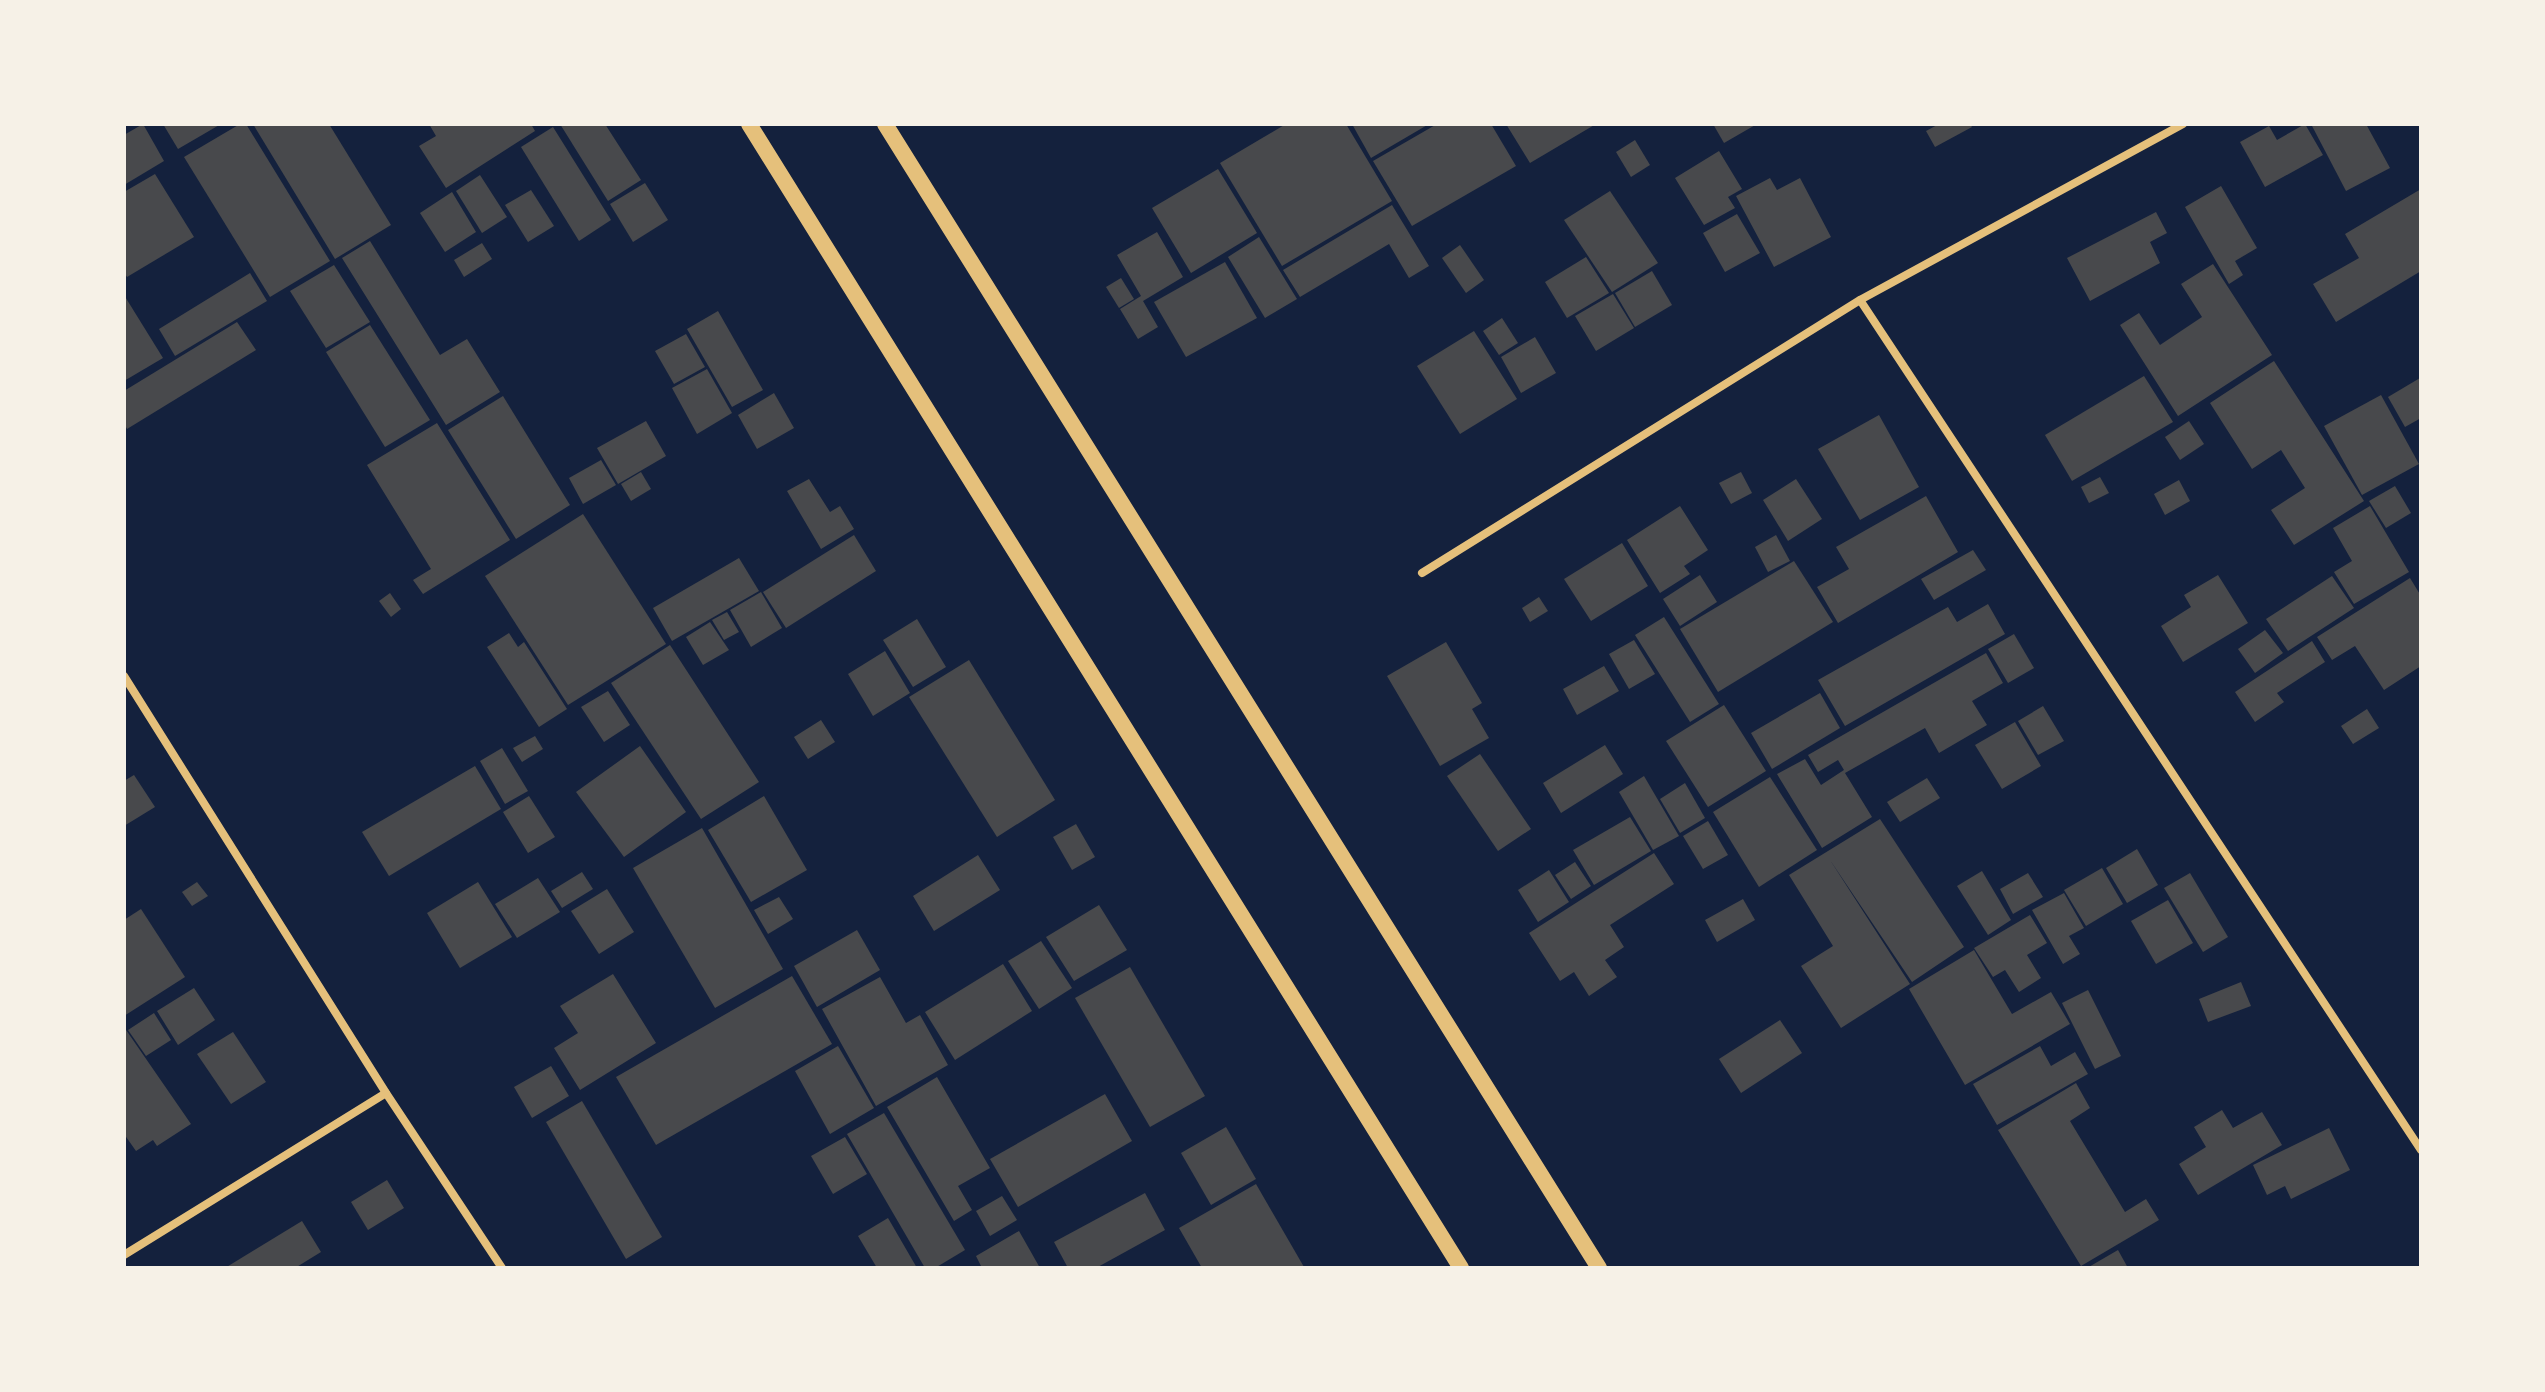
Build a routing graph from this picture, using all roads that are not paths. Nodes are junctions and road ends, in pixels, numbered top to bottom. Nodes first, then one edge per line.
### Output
1 (749, 124) edge
2 (885, 124) edge
3 (2183, 124) edge
4 (1860, 300) junction
5 (1422, 573) dead end
6 (124, 676) edge
7 (386, 1093) junction
8 (2421, 1150) edge
9 (124, 1255) edge
10 (502, 1268) edge
11 (1461, 1268) edge
12 (1599, 1268) edge

1 - 11 main road
2 - 12 main road
3 - 4 street
4 - 5 street
4 - 8 street
6 - 7 street
7 - 9 street
7 - 10 street

